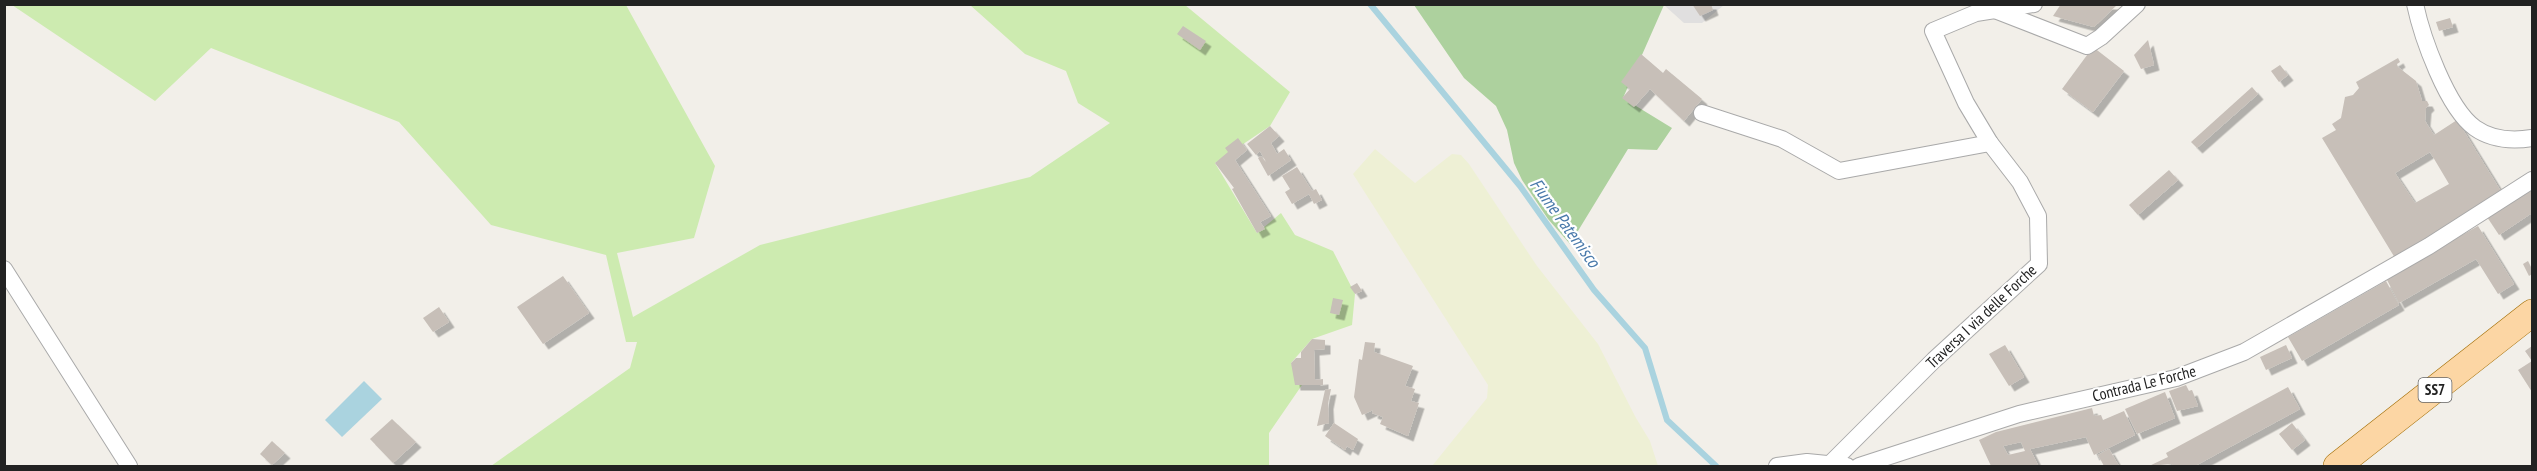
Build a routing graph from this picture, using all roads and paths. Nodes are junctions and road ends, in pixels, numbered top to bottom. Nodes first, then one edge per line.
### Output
1 (2034, 4) edge
2 (2137, 4) edge
3 (2415, 4) edge
4 (1995, 10) junction
5 (1702, 113) dead end
6 (2532, 138) edge
7 (1990, 143) junction
8 (2532, 180) edge
9 (4, 269) edge
10 (2532, 313) edge
11 (1829, 465) junction
12 (129, 466) edge
13 (1777, 466) edge
14 (1847, 466) edge
15 (1859, 466) edge
16 (2337, 466) edge

1 - 4 street, Traversa I via delle Forche
2 - 4 street
3 - 6 street
4 - 7 street, Traversa I via delle Forche
5 - 7 street
7 - 11 street, Traversa I via delle Forche
8 - 15 street, Contrada Le Forche
9 - 12 street
10 - 16 main road, SS7
11 - 13 street
11 - 14 street

